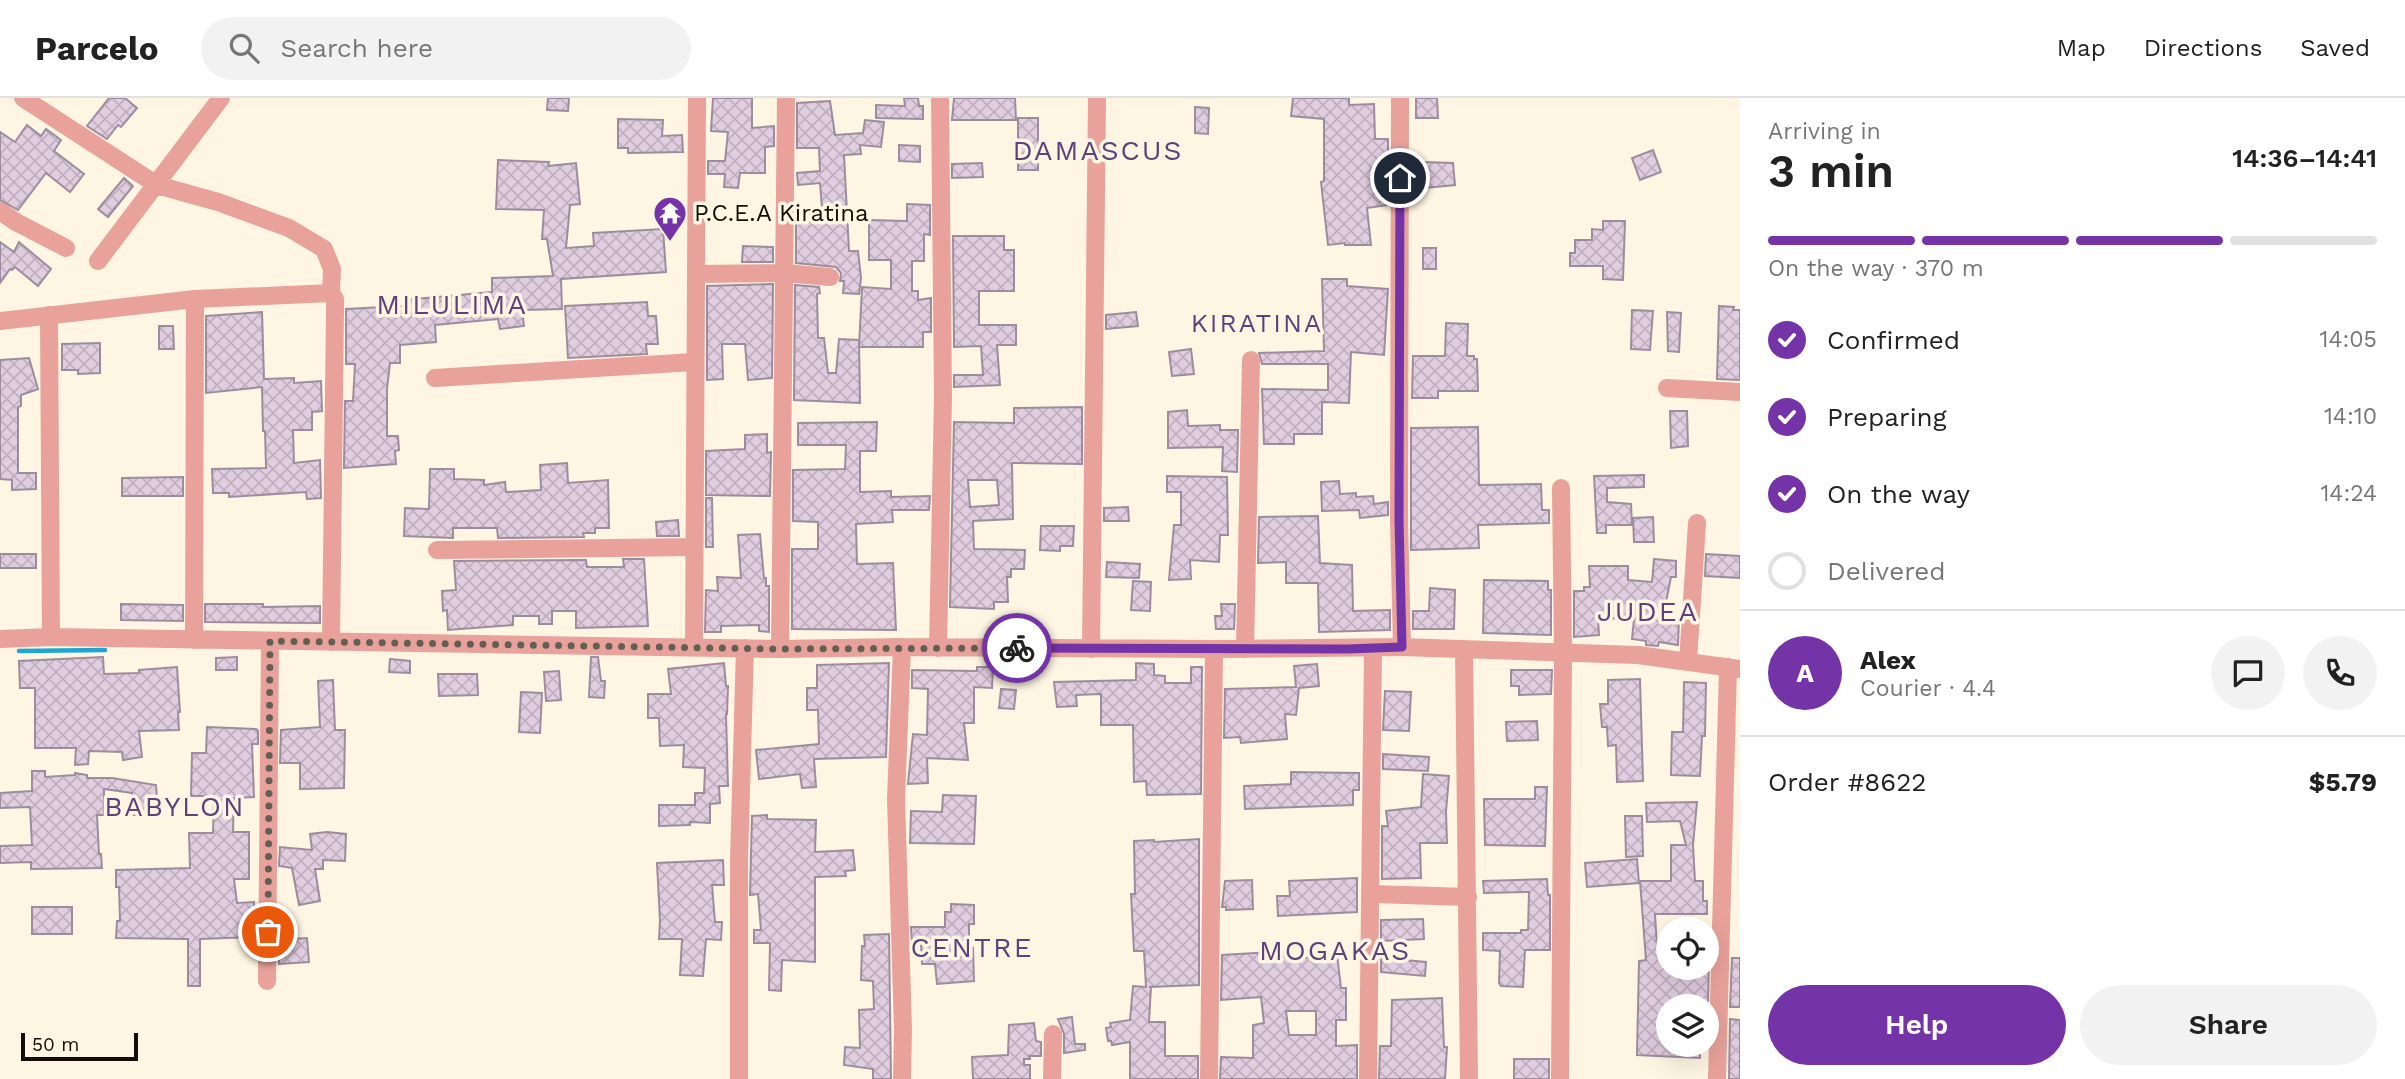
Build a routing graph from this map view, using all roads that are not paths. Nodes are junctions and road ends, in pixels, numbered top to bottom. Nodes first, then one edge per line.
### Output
1 (23, 98) edge
2 (221, 98) edge
3 (697, 98) edge
4 (786, 98) edge
5 (940, 98) edge
6 (1097, 98) edge
7 (1400, 98) edge
8 (157, 185) junction
9 (0, 211) edge
10 (66, 248) dead end
11 (98, 261) dead end
12 (784, 273) junction
13 (696, 274) junction
14 (830, 277) dead end
15 (331, 293) junction
16 (194, 299) junction
17 (49, 315) junction
18 (0, 321) edge
19 (1251, 360) dead end
20 (694, 362) junction
21 (435, 378) dead end
22 (1667, 388) dead end
23 (1740, 392) edge
24 (1560, 488) dead end
25 (1697, 523) dead end
26 (694, 547) junction
27 (437, 550) dead end
28 (51, 637) junction
29 (0, 639) edge
30 (194, 640) junction
31 (270, 641) junction
32 (331, 642) junction
33 (694, 647) junction
34 (902, 647) junction
35 (1402, 647) junction
36 (745, 648) junction
37 (938, 648) junction
38 (780, 649) junction
39 (1091, 649) junction
40 (1214, 649) junction
41 (1245, 649) junction
42 (1373, 649) junction
43 (1464, 649) junction
44 (1563, 654) junction
45 (1688, 661) junction
46 (1734, 668) edge
47 (1372, 894) junction
48 (1468, 897) junction
49 (267, 981) dead end
50 (1053, 1034) dead end
51 (739, 1079) edge
52 (902, 1079) edge
53 (1052, 1079) edge
54 (1209, 1079) edge
55 (1368, 1079) edge
56 (1469, 1079) edge
57 (1560, 1079) edge
58 (1717, 1079) edge

1 - 8 street
2 - 8 street
3 - 13 street
4 - 12 street
5 - 37 street
6 - 39 street
7 - 35 street
8 - 11 street
8 - 15 street
9 - 10 street
12 - 13 street
12 - 14 street
12 - 38 street
13 - 20 street
15 - 16 street
15 - 32 street
16 - 17 street
16 - 30 street
17 - 18 street
17 - 28 street
19 - 41 street
20 - 21 street
20 - 26 street
22 - 23 street
24 - 44 street
25 - 45 street
26 - 27 street
26 - 33 street
28 - 29 street
28 - 30 street
30 - 31 street
31 - 32 street
31 - 49 street
32 - 33 street
33 - 36 street
34 - 37 street
34 - 38 street
34 - 52 street
35 - 42 street
35 - 43 street
36 - 38 street
36 - 51 street
37 - 39 street
39 - 40 street
40 - 41 street
40 - 54 street
41 - 42 street
42 - 47 street
43 - 44 street
43 - 48 street
44 - 45 street
44 - 57 street
45 - 46 street
46 - 58 street
47 - 48 street
47 - 55 street
48 - 56 street
50 - 53 street

